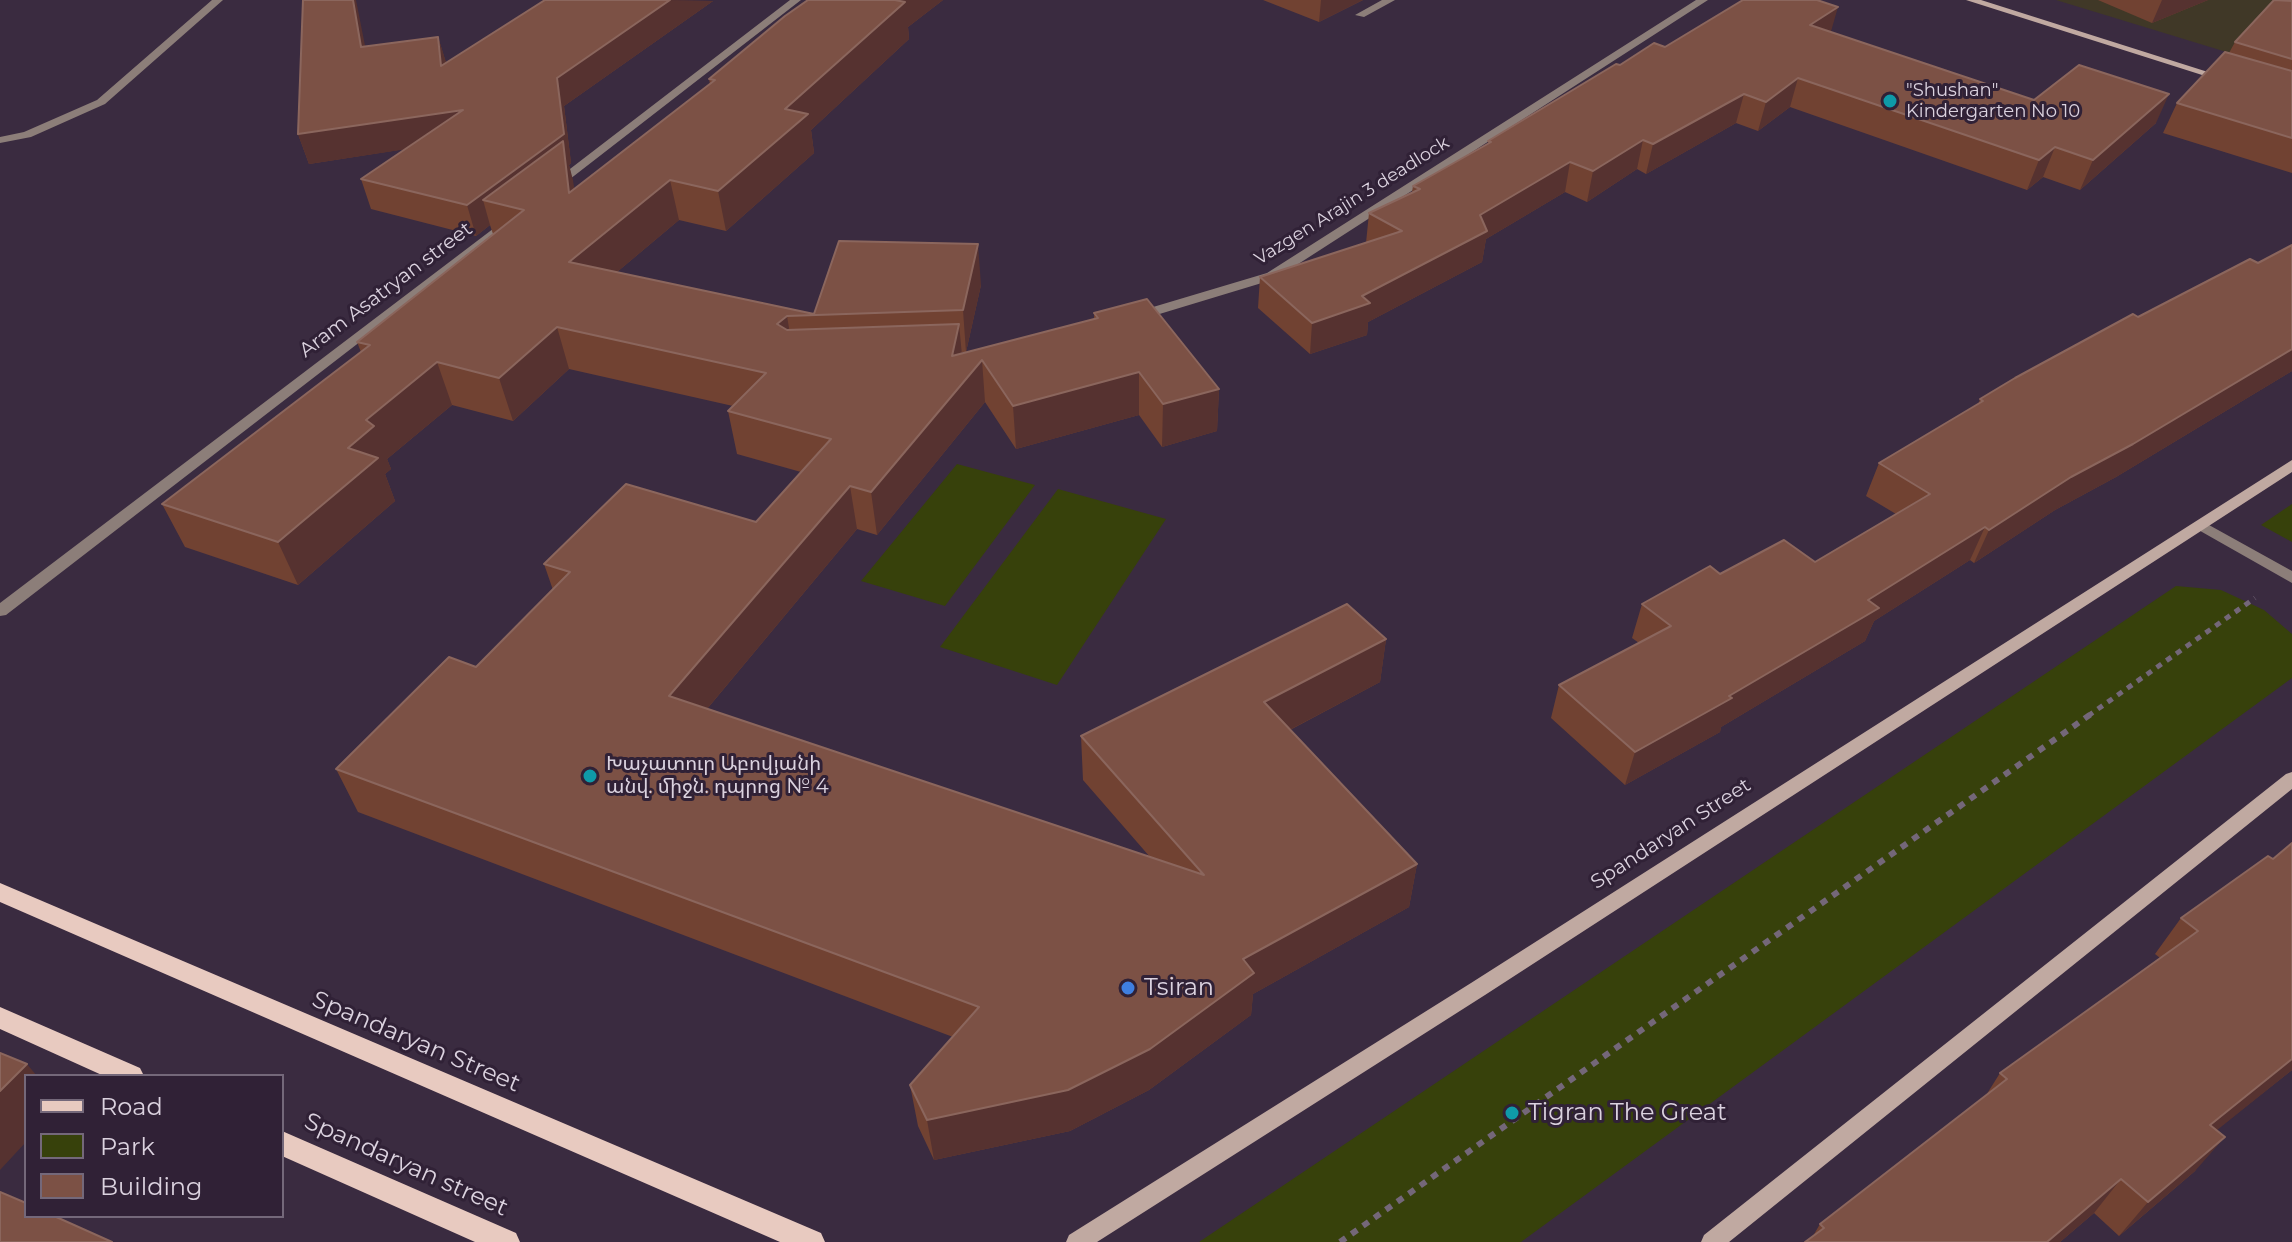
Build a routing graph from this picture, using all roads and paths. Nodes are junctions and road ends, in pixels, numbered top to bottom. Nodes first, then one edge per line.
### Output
1 (218, 0) edge
2 (796, 0) edge
3 (1390, 0) edge
4 (1703, 0) edge
5 (1971, 0) edge
6 (1360, 15) dead end
7 (2234, 81) edge
8 (0, 140) edge
9 (543, 194) edge
10 (518, 213) edge
11 (1120, 322) edge
12 (2292, 465) edge
13 (2200, 525) junction
14 (2292, 578) edge
15 (2255, 598) dead end
16 (0, 611) edge
17 (2292, 779) edge
18 (0, 892) edge
19 (0, 1018) edge
20 (126, 1074) edge
21 (284, 1144) edge
22 (506, 1242) edge
23 (811, 1242) edge
24 (1077, 1242) edge
25 (1340, 1242) edge
26 (1712, 1242) edge

1 - 8 street
2 - 9 street
3 - 6 street
4 - 11 street, Vazgen Arajin 3 deadlock
5 - 7 main road
10 - 16 street, Aram Asatryan street
12 - 13 main road, Spandaryan Street
13 - 14 street
13 - 24 main road, Spandaryan Street
15 - 25 path
17 - 26 main road
18 - 23 main road, Spandaryan Street
19 - 20 main road
21 - 22 main road, Spandaryan street

